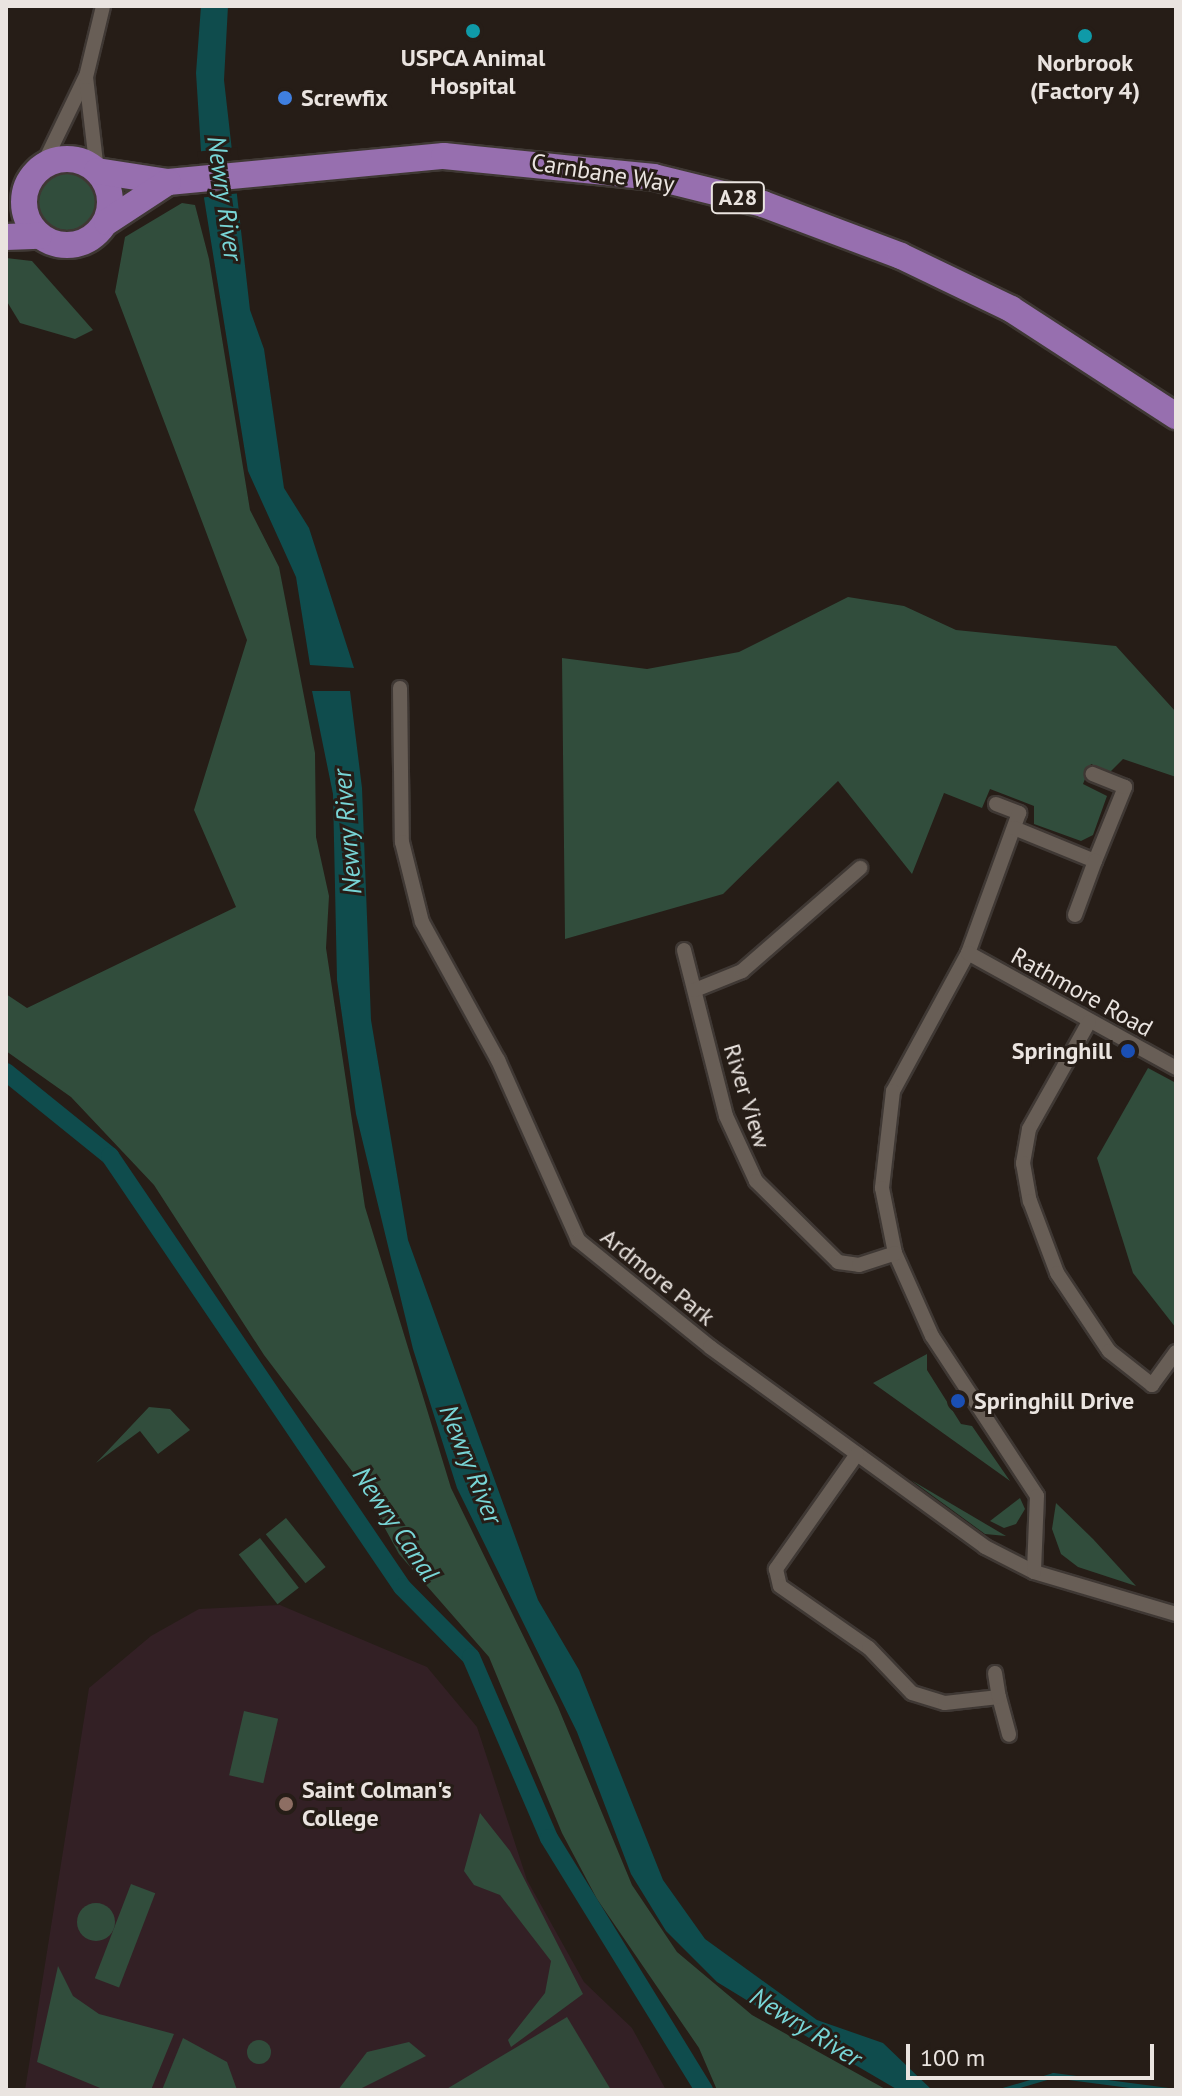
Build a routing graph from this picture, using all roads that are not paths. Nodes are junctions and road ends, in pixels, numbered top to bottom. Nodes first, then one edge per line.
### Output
1 (103, 6) edge
2 (86, 77) junction
3 (97, 171) junction
4 (34, 178) junction
5 (178, 180) junction
6 (6, 205) edge
7 (107, 222) junction
8 (39, 236) junction
9 (6, 237) edge
10 (1176, 416) edge
11 (400, 688) dead end
12 (1092, 774) dead end
13 (996, 804) dead end
14 (1014, 828) junction
15 (1095, 861) junction
16 (860, 868) dead end
17 (1075, 915) dead end
18 (684, 950) dead end
19 (968, 953) junction
20 (695, 990) junction
21 (1089, 1022) junction
22 (1176, 1068) edge
23 (895, 1253) junction
24 (1176, 1352) edge
25 (857, 1454) junction
26 (1034, 1572) junction
27 (1176, 1614) edge
28 (995, 1673) dead end
29 (999, 1697) junction
30 (1009, 1735) dead end

1 - 2 street
2 - 3 street
2 - 4 street
3 - 4 highway
3 - 5 highway
3 - 7 highway
4 - 6 highway
4 - 8 highway
5 - 7 highway
5 - 10 highway, Carnbane Way / A28
7 - 8 highway
8 - 9 highway
11 - 25 street, Ardmore Park
12 - 15 street
13 - 14 street
14 - 15 street
14 - 19 street
15 - 17 street
16 - 20 street
18 - 20 street, River View
19 - 21 street, Rathmore Road
19 - 23 street
20 - 23 street, River View
21 - 22 street, Rathmore Road
21 - 24 street
23 - 26 street
25 - 26 street, Ardmore Park
25 - 29 street
26 - 27 street, Ardmore Park
28 - 29 street
29 - 30 street

